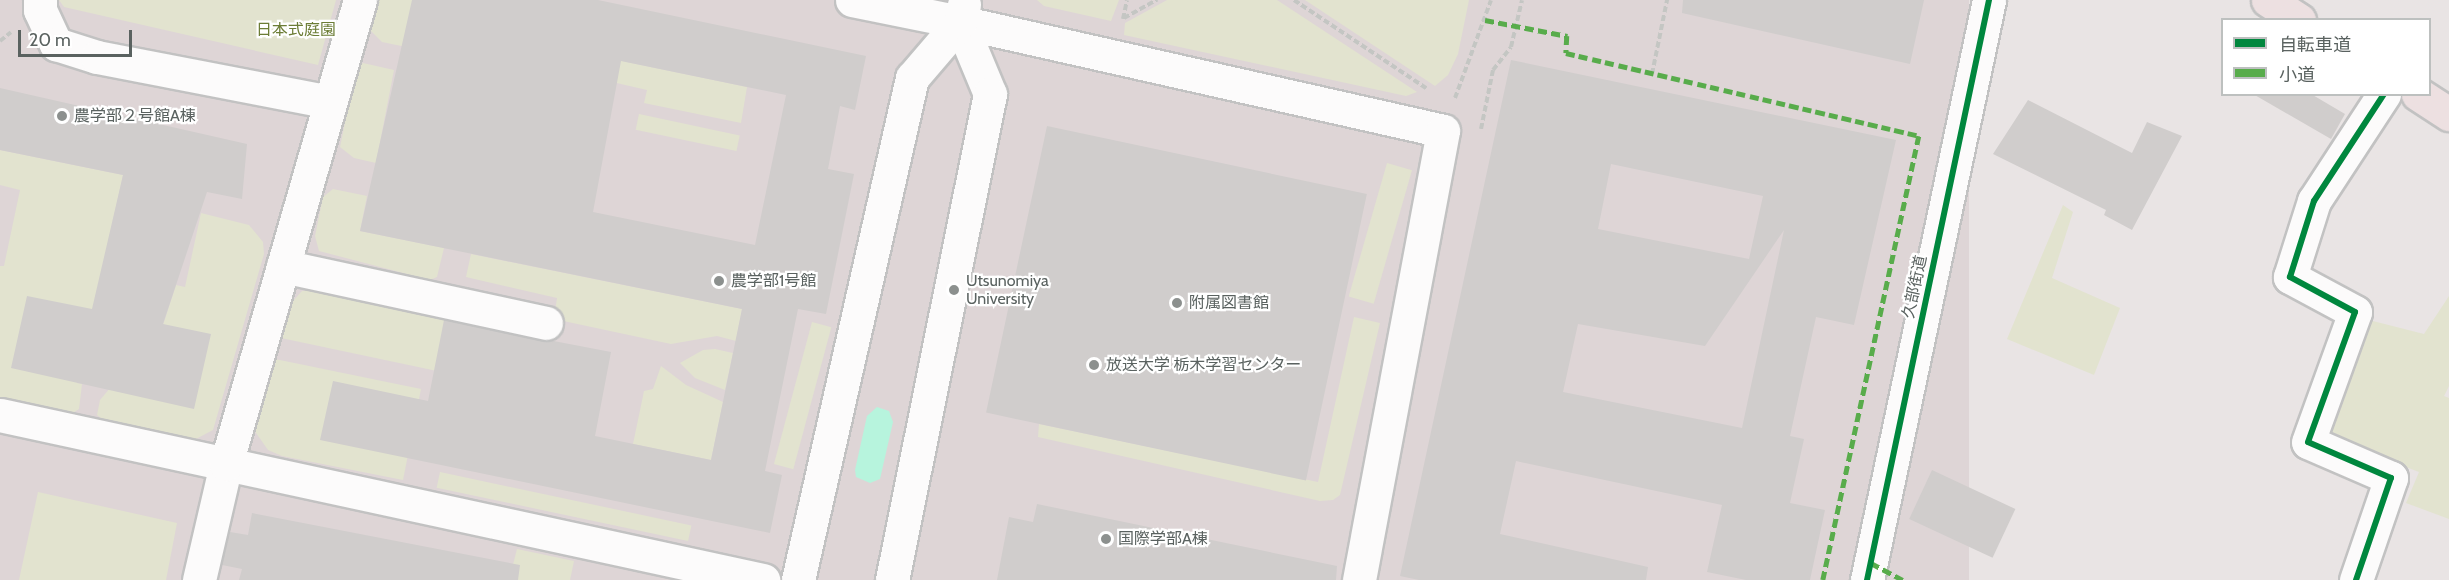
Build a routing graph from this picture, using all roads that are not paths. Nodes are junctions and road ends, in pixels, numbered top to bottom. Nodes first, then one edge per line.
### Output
1 (40, 0) edge
2 (360, 0) edge
3 (852, 0) edge
4 (1989, 0) edge
5 (2268, 0) edge
6 (962, 11) edge
7 (2296, 18) edge
8 (2383, 96) edge
9 (2421, 96) edge
10 (330, 102) junction
11 (2449, 114) edge
12 (283, 266) junction
13 (546, 323) dead end
14 (0, 415) edge
15 (226, 464) junction
16 (199, 580) edge
17 (763, 580) edge
18 (798, 580) edge
19 (892, 580) edge
20 (1359, 580) edge
21 (1868, 580) edge
22 (2356, 580) edge

1 - 10 street
2 - 10 street
3 - 6 street
4 - 21 street, 久部街道
5 - 7 highway
6 - 18 street
6 - 19 street
6 - 20 street
8 - 22 street
9 - 11 highway
10 - 12 street
12 - 13 street
12 - 15 street
14 - 15 street
15 - 16 street
15 - 17 street

